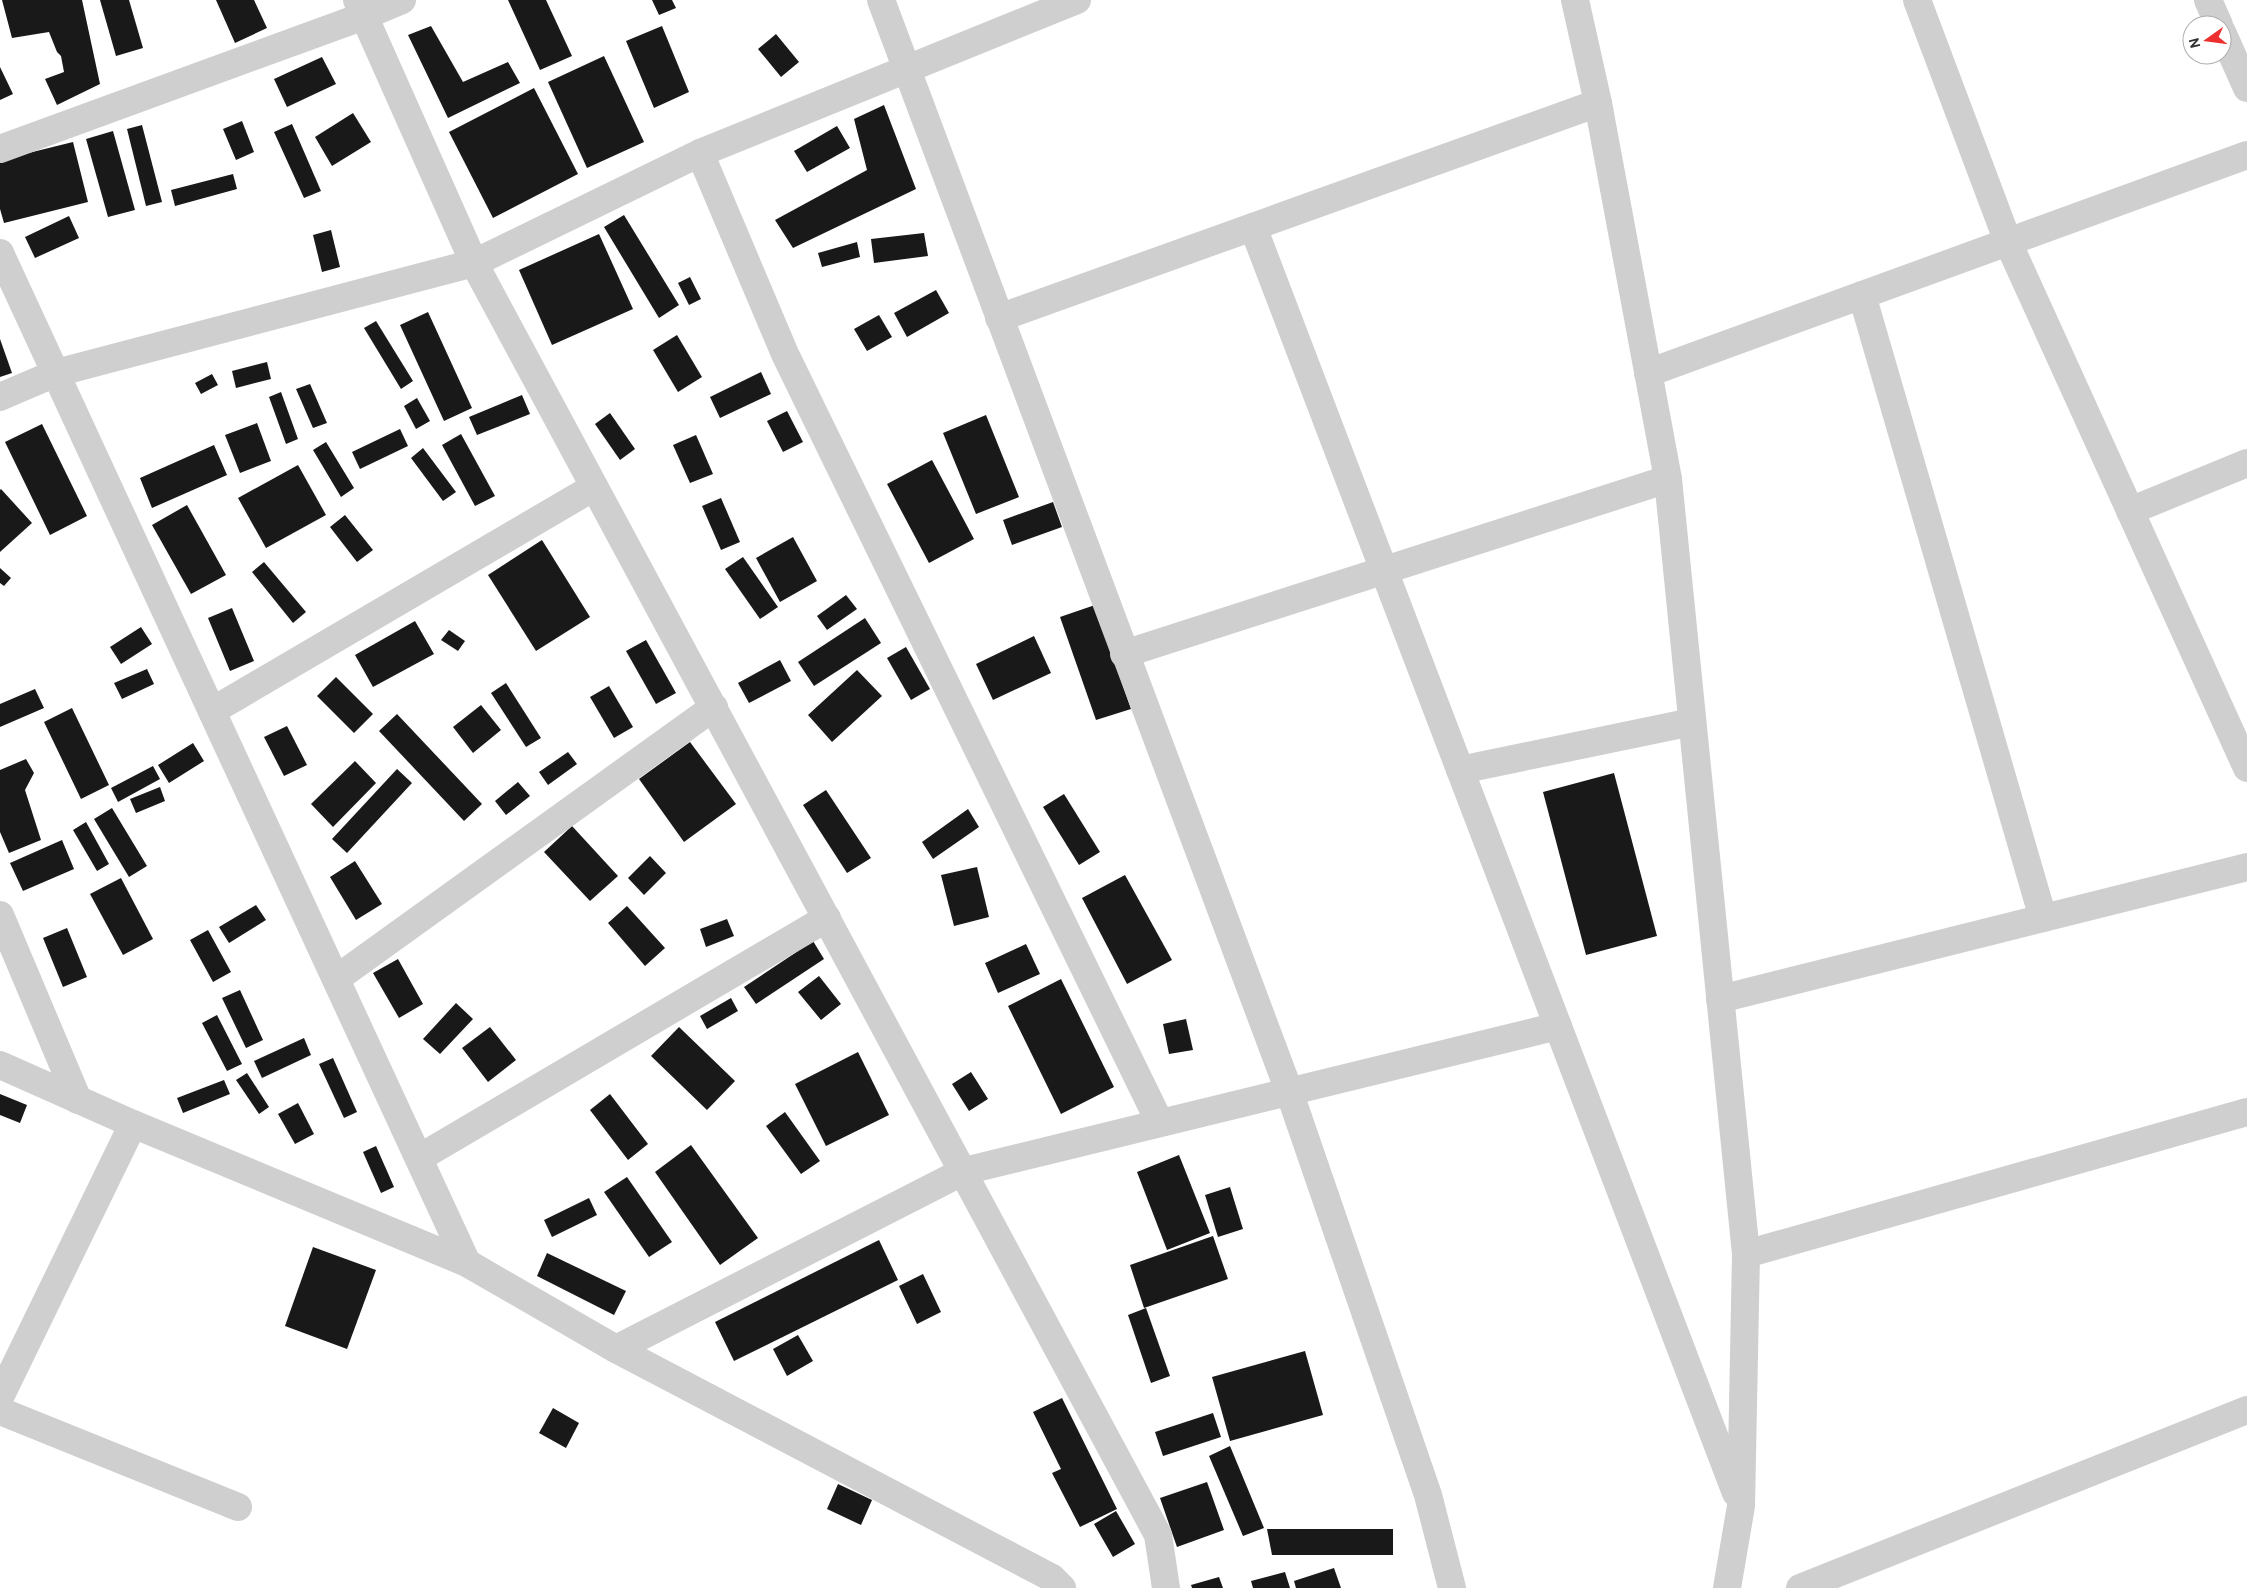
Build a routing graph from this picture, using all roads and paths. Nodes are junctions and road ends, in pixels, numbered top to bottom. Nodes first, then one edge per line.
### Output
1 (402, 0) edge
2 (881, 0) edge
3 (1076, 0) edge
4 (1575, 0) edge
5 (1917, 0) edge
6 (2208, 0) edge
7 (361, 8) edge
8 (2215, 15) edge
9 (2232, 54) edge
10 (906, 69) junction
11 (2247, 88) edge
12 (1598, 103) junction
13 (0, 149) edge
14 (700, 153) junction
15 (2247, 155) edge
16 (1253, 227) junction
17 (2008, 242) junction
18 (0, 253) edge
19 (474, 263) junction
20 (1862, 296) junction
21 (999, 318) junction
22 (56, 373) junction
23 (1648, 373) junction
24 (0, 397) edge
25 (2247, 463) edge
26 (1668, 479) junction
27 (594, 486) junction
28 (2130, 511) junction
29 (1383, 570) junction
30 (1124, 654) junction
31 (714, 708) junction
32 (212, 711) junction
33 (1692, 722) junction
34 (2247, 768) edge
35 (1460, 770) junction
36 (2247, 867) edge
37 (0, 915) edge
38 (828, 918) junction
39 (2043, 918) junction
40 (336, 979) junction
41 (1720, 999) junction
42 (1558, 1026) junction
43 (0, 1065) edge
44 (1289, 1091) junction
45 (78, 1100) junction
46 (2247, 1112) edge
47 (1160, 1123) junction
48 (133, 1124) junction
49 (419, 1158) junction
50 (964, 1171) junction
51 (1746, 1254) junction
52 (467, 1263) junction
53 (616, 1349) junction
54 (0, 1397) edge
55 (2247, 1410) edge
56 (0, 1411) edge
57 (1741, 1506) junction
58 (238, 1507) dead end
59 (1062, 1588) edge
60 (1166, 1588) edge
61 (1452, 1588) edge
62 (1727, 1588) edge
63 (1800, 1588) edge

1 - 7 street
2 - 10 street
3 - 10 street
4 - 12 street
5 - 17 street
6 - 8 street
7 - 13 street
7 - 19 street
9 - 11 street
10 - 14 street
10 - 21 street
12 - 16 street
12 - 23 street
14 - 19 street
14 - 47 street
15 - 17 street
16 - 21 street
16 - 29 street
17 - 20 street
17 - 28 street
18 - 22 street
19 - 22 street
19 - 27 street
20 - 23 street
20 - 39 street
21 - 30 street
22 - 24 street
22 - 32 street
23 - 26 street
25 - 28 street
26 - 29 street
26 - 33 street
27 - 31 street
27 - 32 street
28 - 34 street
29 - 30 street
29 - 35 street
30 - 44 street
31 - 38 street
31 - 40 street
32 - 40 street
33 - 35 street
33 - 41 street
35 - 42 street
36 - 39 street
37 - 45 street
38 - 49 street
38 - 50 street
39 - 41 street
40 - 49 street
41 - 51 street
42 - 44 street
42 - 57 street
43 - 45 street
44 - 47 street
44 - 61 street
45 - 48 street
46 - 51 street
47 - 50 street
48 - 52 street
48 - 54 street
49 - 52 street
50 - 53 street
50 - 60 street
51 - 57 street
52 - 53 street
53 - 59 street
55 - 63 street
56 - 58 street
57 - 62 street

